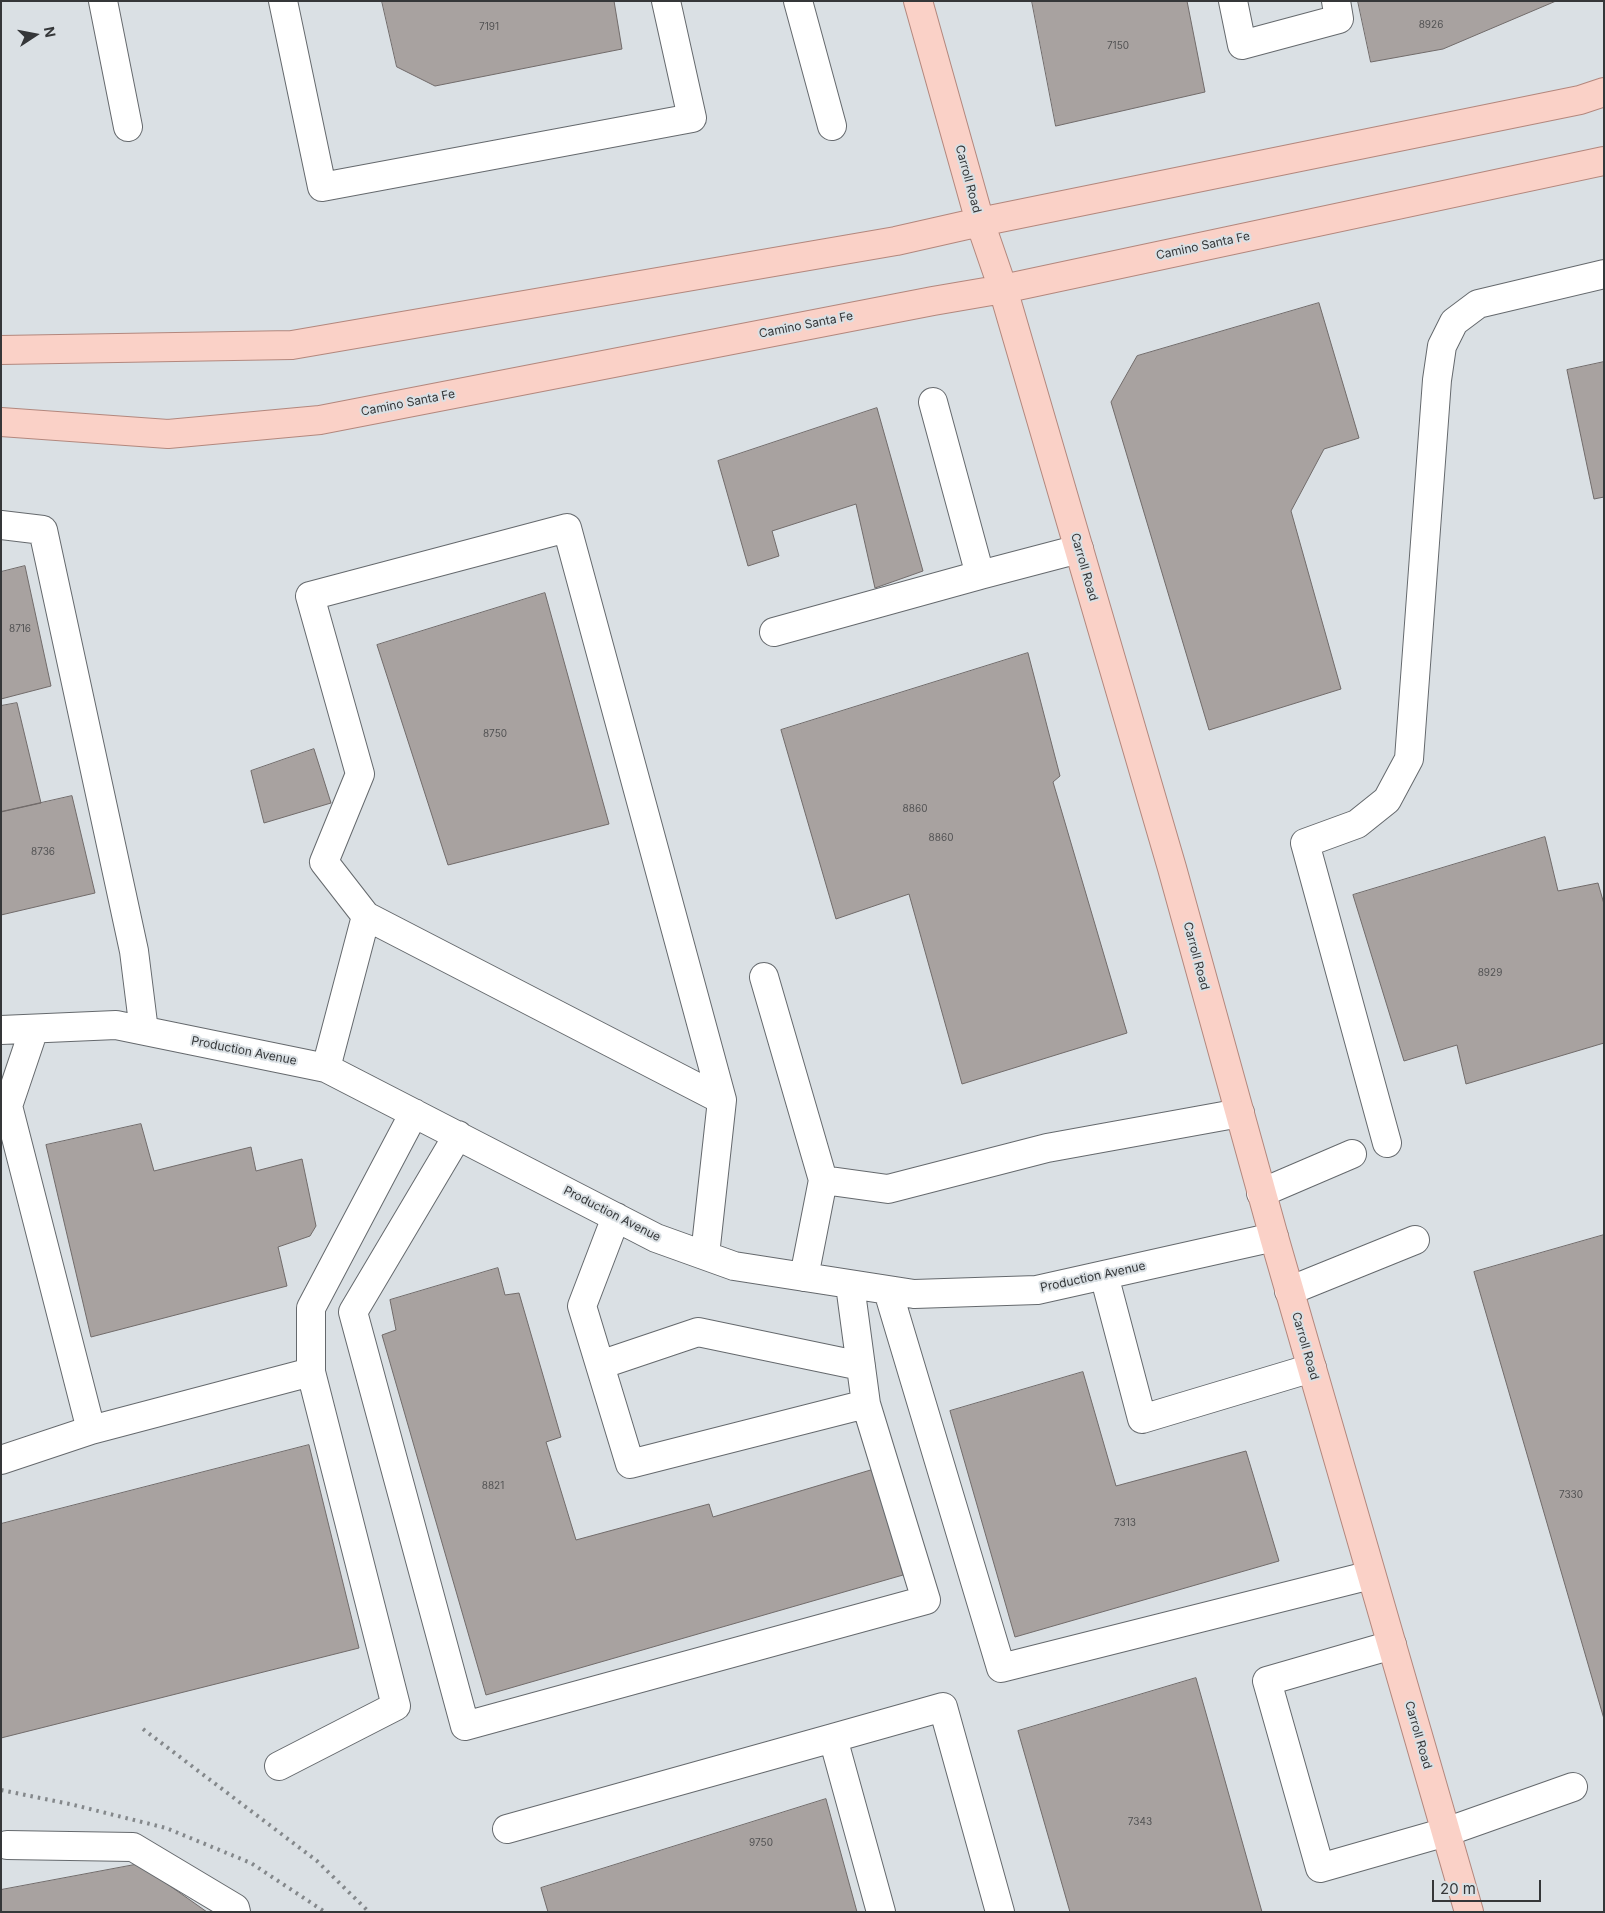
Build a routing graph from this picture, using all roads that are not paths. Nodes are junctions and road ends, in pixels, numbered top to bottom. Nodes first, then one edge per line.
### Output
1 (103, 1) edge
2 (283, 1) edge
3 (666, 1) edge
4 (798, 1) edge
5 (918, 1) edge
6 (1233, 1) edge
7 (1336, 1) edge
8 (1604, 92) edge
9 (832, 126) dead end
10 (128, 127) dead end
11 (1604, 161) edge
12 (980, 222) junction
13 (1604, 274) edge
14 (1003, 288) junction
15 (1, 350) edge
16 (933, 402) dead end
17 (1, 422) edge
18 (1, 525) edge
19 (1079, 549) junction
20 (980, 575) junction
21 (774, 632) dead end
22 (366, 916) junction
23 (764, 977) dead end
24 (34, 1029) junction
25 (1, 1030) edge
26 (144, 1031) junction
27 (326, 1068) junction
28 (722, 1100) junction
29 (414, 1113) junction
30 (1240, 1113) junction
31 (458, 1136) junction
32 (1387, 1143) dead end
33 (1352, 1154) dead end
34 (823, 1180) junction
35 (1261, 1193) junction
36 (616, 1217) junction
37 (1274, 1236) junction
38 (1415, 1240) dead end
39 (704, 1255) junction
40 (1104, 1275) junction
41 (804, 1277) junction
42 (850, 1285) junction
43 (888, 1291) junction
44 (1289, 1291) junction
45 (600, 1365) junction
46 (861, 1366) junction
47 (1312, 1368) junction
48 (311, 1372) junction
49 (866, 1404) junction
50 (91, 1430) junction
51 (1, 1459) edge
52 (1371, 1575) junction
53 (1392, 1645) junction
54 (833, 1738) junction
55 (279, 1766) dead end
56 (1573, 1787) dead end
57 (507, 1829) dead end
58 (1446, 1832) junction
59 (7, 1845) dead end
60 (236, 1912) edge
61 (881, 1912) edge
62 (1000, 1912) edge
63 (1469, 1912) edge

1 - 10 street
2 - 3 street
4 - 9 street
5 - 12 main road, Carroll Road
6 - 7 street
8 - 12 main road
11 - 14 main road, Camino Santa Fe
12 - 14 main road, Carroll Road
12 - 15 main road
13 - 32 street
14 - 17 main road, Camino Santa Fe
14 - 19 main road, Carroll Road
16 - 20 street
18 - 26 street
19 - 20 street
19 - 30 main road, Carroll Road
20 - 21 street
22 - 27 street
22 - 28 street
22 - 28 street
23 - 34 street
24 - 25 street, Production Avenue
24 - 26 street, Production Avenue
24 - 50 street
26 - 27 street, Production Avenue
27 - 29 street, Production Avenue
28 - 39 street
29 - 31 street, Production Avenue
29 - 48 street
30 - 34 street
30 - 35 main road, Carroll Road
31 - 36 street, Production Avenue
31 - 49 street
33 - 35 street
34 - 41 street
35 - 37 main road, Carroll Road
36 - 39 street, Production Avenue
36 - 45 street
37 - 40 street, Production Avenue
37 - 44 main road, Carroll Road
38 - 44 street
39 - 41 street, Production Avenue
40 - 43 street, Production Avenue
40 - 47 street
41 - 42 street, Production Avenue
42 - 43 street, Production Avenue
42 - 46 street
43 - 52 street
44 - 47 main road, Carroll Road
45 - 46 street
45 - 49 street
46 - 49 street
47 - 52 main road, Carroll Road
48 - 50 street
48 - 55 street
50 - 51 street
52 - 53 main road, Carroll Road
53 - 58 main road, Carroll Road
53 - 58 street
54 - 57 street
54 - 61 street
54 - 62 street
56 - 58 street
58 - 63 main road, Carroll Road
59 - 60 street

